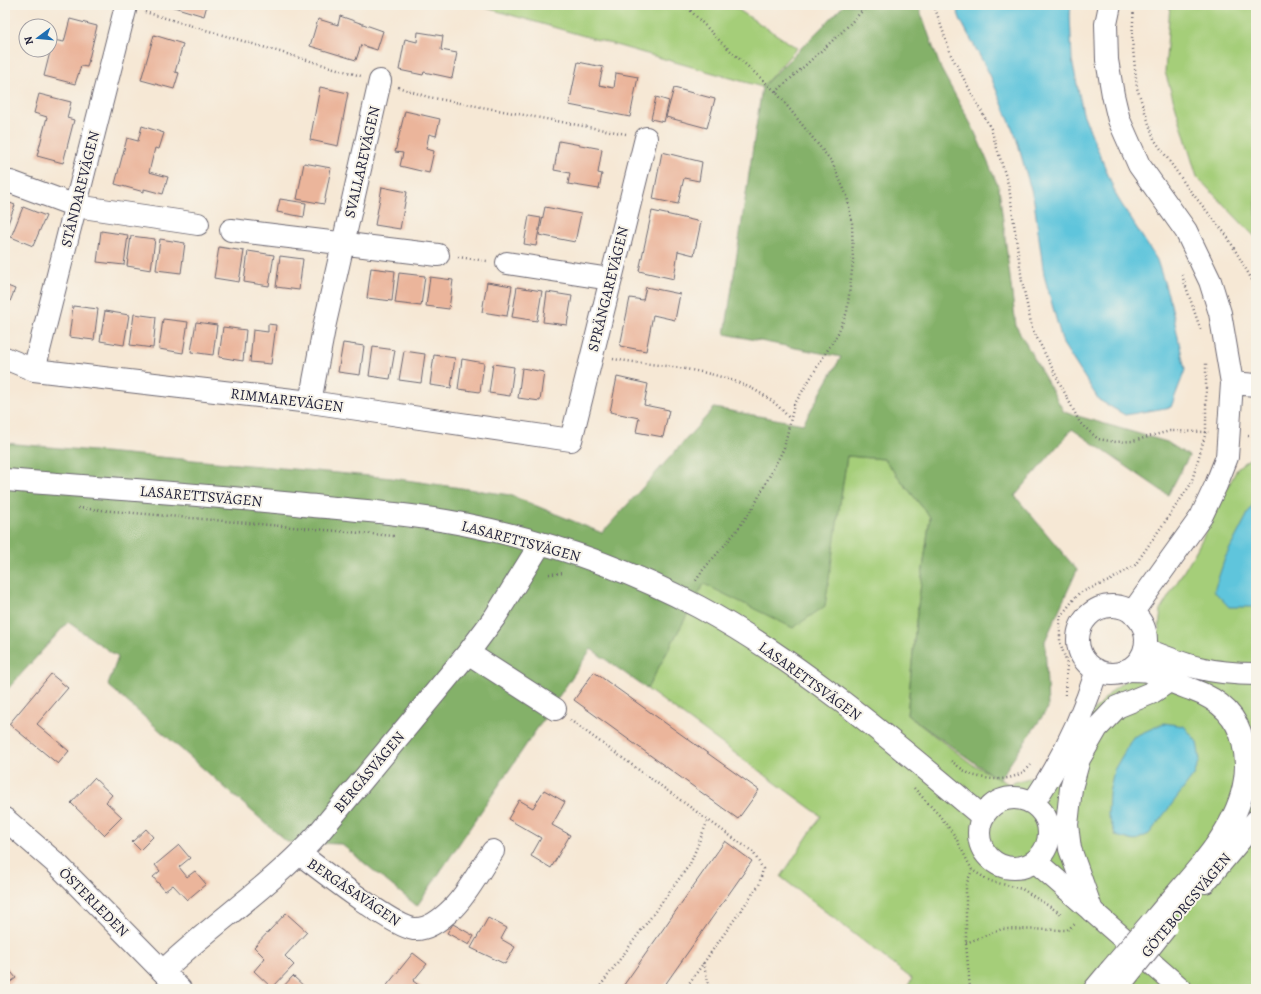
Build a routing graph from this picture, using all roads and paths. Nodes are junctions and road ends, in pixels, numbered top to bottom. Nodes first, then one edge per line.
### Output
1 (685, 5) edge
2 (868, 5) edge
3 (934, 5) edge
4 (1110, 5) edge
5 (1134, 5) edge
6 (126, 6) dead end
7 (380, 81) dead end
8 (776, 92) junction
9 (646, 138) dead end
10 (10, 182) dead end
11 (76, 206) junction
12 (198, 224) dead end
13 (231, 230) dead end
14 (344, 243) junction
15 (438, 255) joint
16 (507, 263) joint
17 (1182, 272) dead end
18 (610, 278) junction
19 (1256, 291) edge
20 (1201, 332) dead end
21 (1206, 354) dead end
22 (591, 356) junction
23 (5, 358) edge
24 (34, 370) junction
25 (1232, 383) junction
26 (1256, 385) edge
27 (310, 402) junction
28 (789, 419) junction
29 (1206, 432) junction
30 (1229, 434) junction
31 (1256, 437) edge
32 (571, 440) joint
33 (5, 480) edge
34 (76, 508) dead end
35 (398, 537) dead end
36 (541, 543) junction
37 (566, 572) dead end
38 (549, 574) dead end
39 (694, 584) dead end
40 (1132, 613) junction
41 (1145, 648) junction
42 (468, 652) junction
43 (1097, 670) junction
44 (1127, 670) junction
45 (1256, 674) edge
46 (1169, 681) junction
47 (1064, 703) dead end
48 (555, 710) joint
49 (1034, 761) dead end
50 (999, 780) dead end
51 (910, 783) dead end
52 (1033, 803) junction
53 (983, 817) junction
54 (5, 819) edge
55 (708, 820) junction
56 (1256, 821) edge
57 (493, 851) dead end
58 (300, 854) junction
59 (1035, 861) junction
60 (972, 870) junction
61 (1046, 903) dead end
62 (1084, 917) junction
63 (1160, 923) junction
64 (966, 943) junction
65 (703, 963) junction
66 (163, 971) junction
67 (1116, 981) edge
68 (180, 989) edge
69 (598, 989) edge
70 (685, 989) edge
71 (710, 989) edge
72 (970, 989) edge
73 (1095, 989) edge
74 (1181, 989) edge

1 - 8 path
2 - 8 path
3 - 29 path
4 - 25 street
5 - 19 path
6 - 11 street, STÅNDAREVÄGEN
7 - 14 street, SVALLAREVÄGEN
8 - 28 path
9 - 18 street, SPRÄNGAREVÄGEN
10 - 11 street
11 - 12 street
11 - 24 street, STÅNDAREVÄGEN
13 - 14 street
14 - 15 street
14 - 27 street, SVALLAREVÄGEN
15 - 16 path
16 - 18 street
17 - 20 path
18 - 22 street, SPRÄNGAREVÄGEN
21 - 29 path
22 - 28 path
22 - 32 street, SPRÄNGAREVÄGEN
23 - 24 street, RIMMAREVÄGEN
24 - 27 street, RIMMAREVÄGEN
25 - 26 street
25 - 30 street
27 - 32 street, RIMMAREVÄGEN
28 - 39 path
29 - 30 path
29 - 47 path
30 - 31 path
30 - 40 street
33 - 36 street, LASARETTSVÄGEN
34 - 35 path
36 - 42 street, BERGÅSVÄGEN
36 - 53 street, LASARETTSVÄGEN
37 - 38 path
40 - 41 street
40 - 43 street
41 - 44 street
41 - 45 street
42 - 48 street
42 - 58 street, BERGÅSVÄGEN
43 - 44 street
43 - 52 street
44 - 46 street
46 - 62 street
46 - 63 street
48 - 55 path
49 - 50 path
51 - 60 path
52 - 53 street
52 - 59 street
53 - 59 street
54 - 66 street, ÖSTERLEDEN
55 - 65 path
55 - 69 path
56 - 63 street, GÖTEBORGSVÄGEN
57 - 58 street, BERGÅSAVÄGEN
58 - 66 street, BERGÅSVÄGEN
59 - 62 street
60 - 61 path
60 - 64 path
62 - 64 path
62 - 74 street
63 - 67 street, GÖTEBORGSVÄGEN, bridge
64 - 72 path
65 - 70 path
65 - 71 path
66 - 68 street, ÖSTERLEDEN
67 - 73 street, GÖTEBORGSVÄGEN

